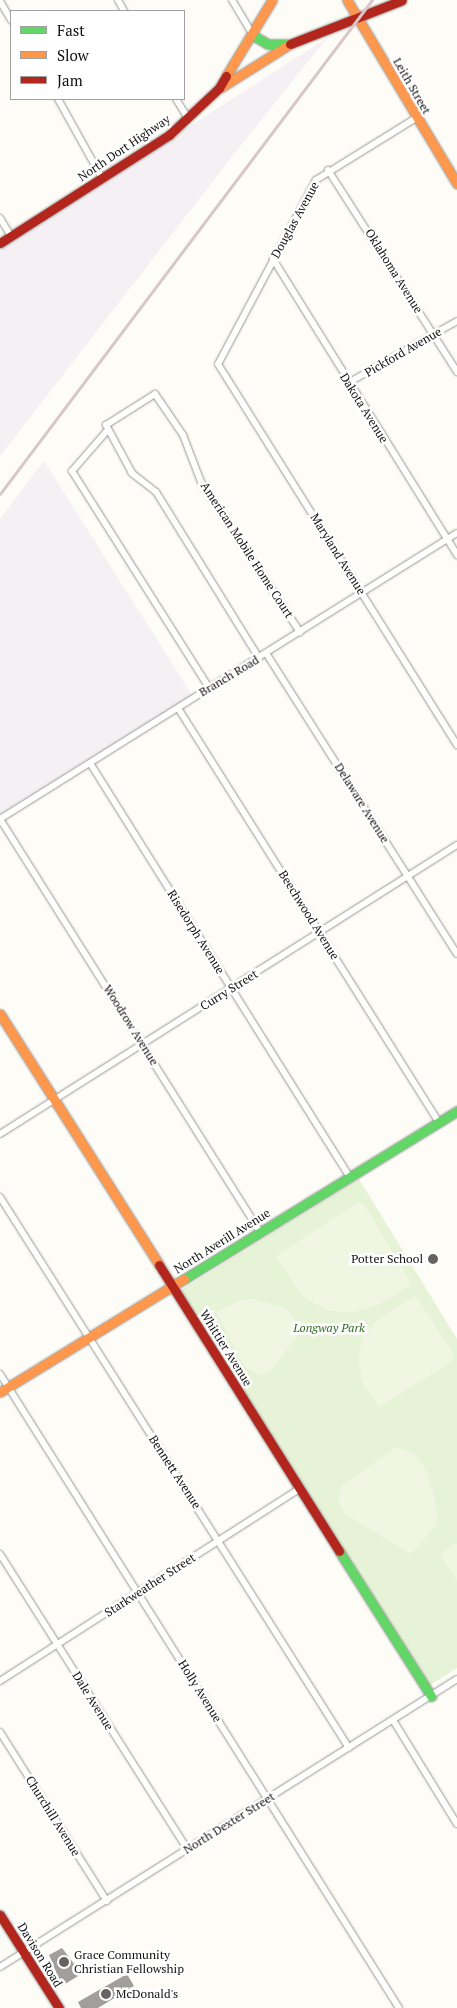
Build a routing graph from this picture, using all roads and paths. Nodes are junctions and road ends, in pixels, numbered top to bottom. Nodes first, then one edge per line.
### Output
1 (232, 0) edge
2 (272, 0) edge
3 (347, 0) edge
4 (402, 0) edge
5 (0, 1) edge
6 (10, 18) edge
7 (358, 19) junction
8 (254, 36) junction
9 (290, 44) junction
10 (219, 88) junction
11 (59, 100) edge
12 (177, 100) edge
13 (188, 118) junction
14 (416, 118) junction
15 (328, 170) junction
16 (102, 178) junction
17 (457, 184) edge
18 (0, 218) edge
19 (11, 236) junction
20 (0, 243) edge
21 (273, 259) junction
22 (457, 321) edge
23 (433, 333) junction
24 (218, 364) joint
25 (457, 372) edge
26 (348, 383) junction
27 (106, 432) junction
28 (457, 533) edge
29 (446, 540) junction
30 (457, 555) edge
31 (363, 592) junction
32 (300, 632) junction
33 (266, 653) junction
34 (259, 658) junction
35 (209, 688) junction
36 (178, 708) junction
37 (457, 745) edge
38 (90, 763) junction
39 (0, 819) edge
40 (457, 845) edge
41 (408, 876) junction
42 (320, 932) junction
43 (457, 954) edge
44 (232, 988) junction
45 (0, 1014) edge
46 (143, 1043) junction
47 (54, 1100) junction
48 (457, 1111) edge
49 (439, 1122) junction
50 (0, 1134) edge
51 (350, 1177) junction
52 (0, 1197) edge
53 (260, 1232) junction
54 (172, 1286) junction
55 (88, 1337) junction
56 (0, 1374) edge
57 (4, 1390) edge
58 (299, 1489) junction
59 (219, 1541) junction
60 (0, 1554) edge
61 (138, 1592) junction
62 (57, 1644) junction
63 (457, 1679) edge
64 (0, 1681) edge
65 (431, 1696) junction
66 (393, 1720) junction
67 (0, 1732) edge
68 (349, 1748) junction
69 (268, 1799) junction
70 (457, 1824) edge
71 (187, 1849) junction
72 (107, 1900) junction
73 (0, 1915) edge
74 (24, 1952) junction
75 (0, 1967) edge
76 (59, 2008) edge
77 (399, 2008) edge

1 - 8 street
2 - 8 street, North Dort Highway
3 - 7 street, Leith Street
4 - 7 street
5 - 6 street
7 - 9 street
7 - 14 street, Leith Street
8 - 9 street
8 - 10 street, North Dort Highway
9 - 10 street
10 - 13 street, North Dort Highway
11 - 16 street
12 - 13 street
13 - 16 street, North Dort Highway
14 - 15 street, Douglas Avenue
14 - 17 street, Leith Street
15 - 21 street, Douglas Avenue
15 - 23 street, Oklahoma Avenue
16 - 19 street, North Dort Highway
18 - 19 street
19 - 20 street, North Dort Highway
21 - 24 street, Douglas Avenue
21 - 26 street, Dakota Avenue
22 - 23 street, Pickford Avenue
23 - 25 street, Oklahoma Avenue
23 - 26 street, Pickford Avenue
24 - 31 street, Maryland Avenue
26 - 29 street, Dakota Avenue
27 - 32 street, American Mobile Home Court
27 - 34 street
27 - 35 street, American Mobile Home Court
28 - 29 street, Branch Road
29 - 30 street, Dakota Avenue
29 - 31 street, Branch Road
31 - 32 street, Branch Road
31 - 37 street, Maryland Avenue
32 - 33 street, Branch Road
33 - 34 street, Branch Road
33 - 41 street, Delaware Avenue
34 - 35 street, Branch Road
35 - 36 street, Branch Road
36 - 38 street, Branch Road
36 - 42 street, Beechwood Avenue
38 - 39 street, Branch Road
38 - 44 street, Risedorph Avenue
39 - 46 street, Woodrow Avenue
40 - 41 street, Curry Street
41 - 42 street, Curry Street
41 - 43 street, Delaware Avenue
42 - 44 street, Curry Street
42 - 49 street, Beechwood Avenue
44 - 46 street, Curry Street
44 - 51 street, Risedorph Avenue
45 - 47 street, Whittier Avenue
46 - 47 street, Curry Street
46 - 53 street, Woodrow Avenue
47 - 50 street, Curry Street
47 - 54 street, Whittier Avenue
48 - 49 street, North Averill Avenue
49 - 51 street, North Averill Avenue
51 - 53 street, North Averill Avenue
52 - 55 street, Bennett Avenue
53 - 54 street, North Averill Avenue
54 - 55 street, North Averill Avenue
54 - 58 street, Whittier Avenue
55 - 57 street, North Averill Avenue
55 - 59 street, Bennett Avenue
56 - 57 street, Holly Avenue
57 - 61 street, Holly Avenue
58 - 59 street, Starkweather Street
58 - 65 street, Whittier Avenue
59 - 61 street, Starkweather Street
59 - 68 street, Bennett Avenue
60 - 62 street, Dale Avenue
61 - 62 street, Starkweather Street
61 - 69 street, Holly Avenue
62 - 64 street, Starkweather Street
62 - 71 street, Dale Avenue
63 - 65 street, North Dexter Street
65 - 66 street, North Dexter Street
66 - 68 street, North Dexter Street
66 - 70 street
67 - 72 street, Churchill Avenue
68 - 69 street, North Dexter Street
69 - 71 street, North Dexter Street
69 - 77 street, Holly Avenue
71 - 72 street, North Dexter Street
72 - 74 street, North Dexter Street
73 - 74 street, Davison Road
74 - 75 street, North Dexter Street
74 - 76 street, Davison Road

